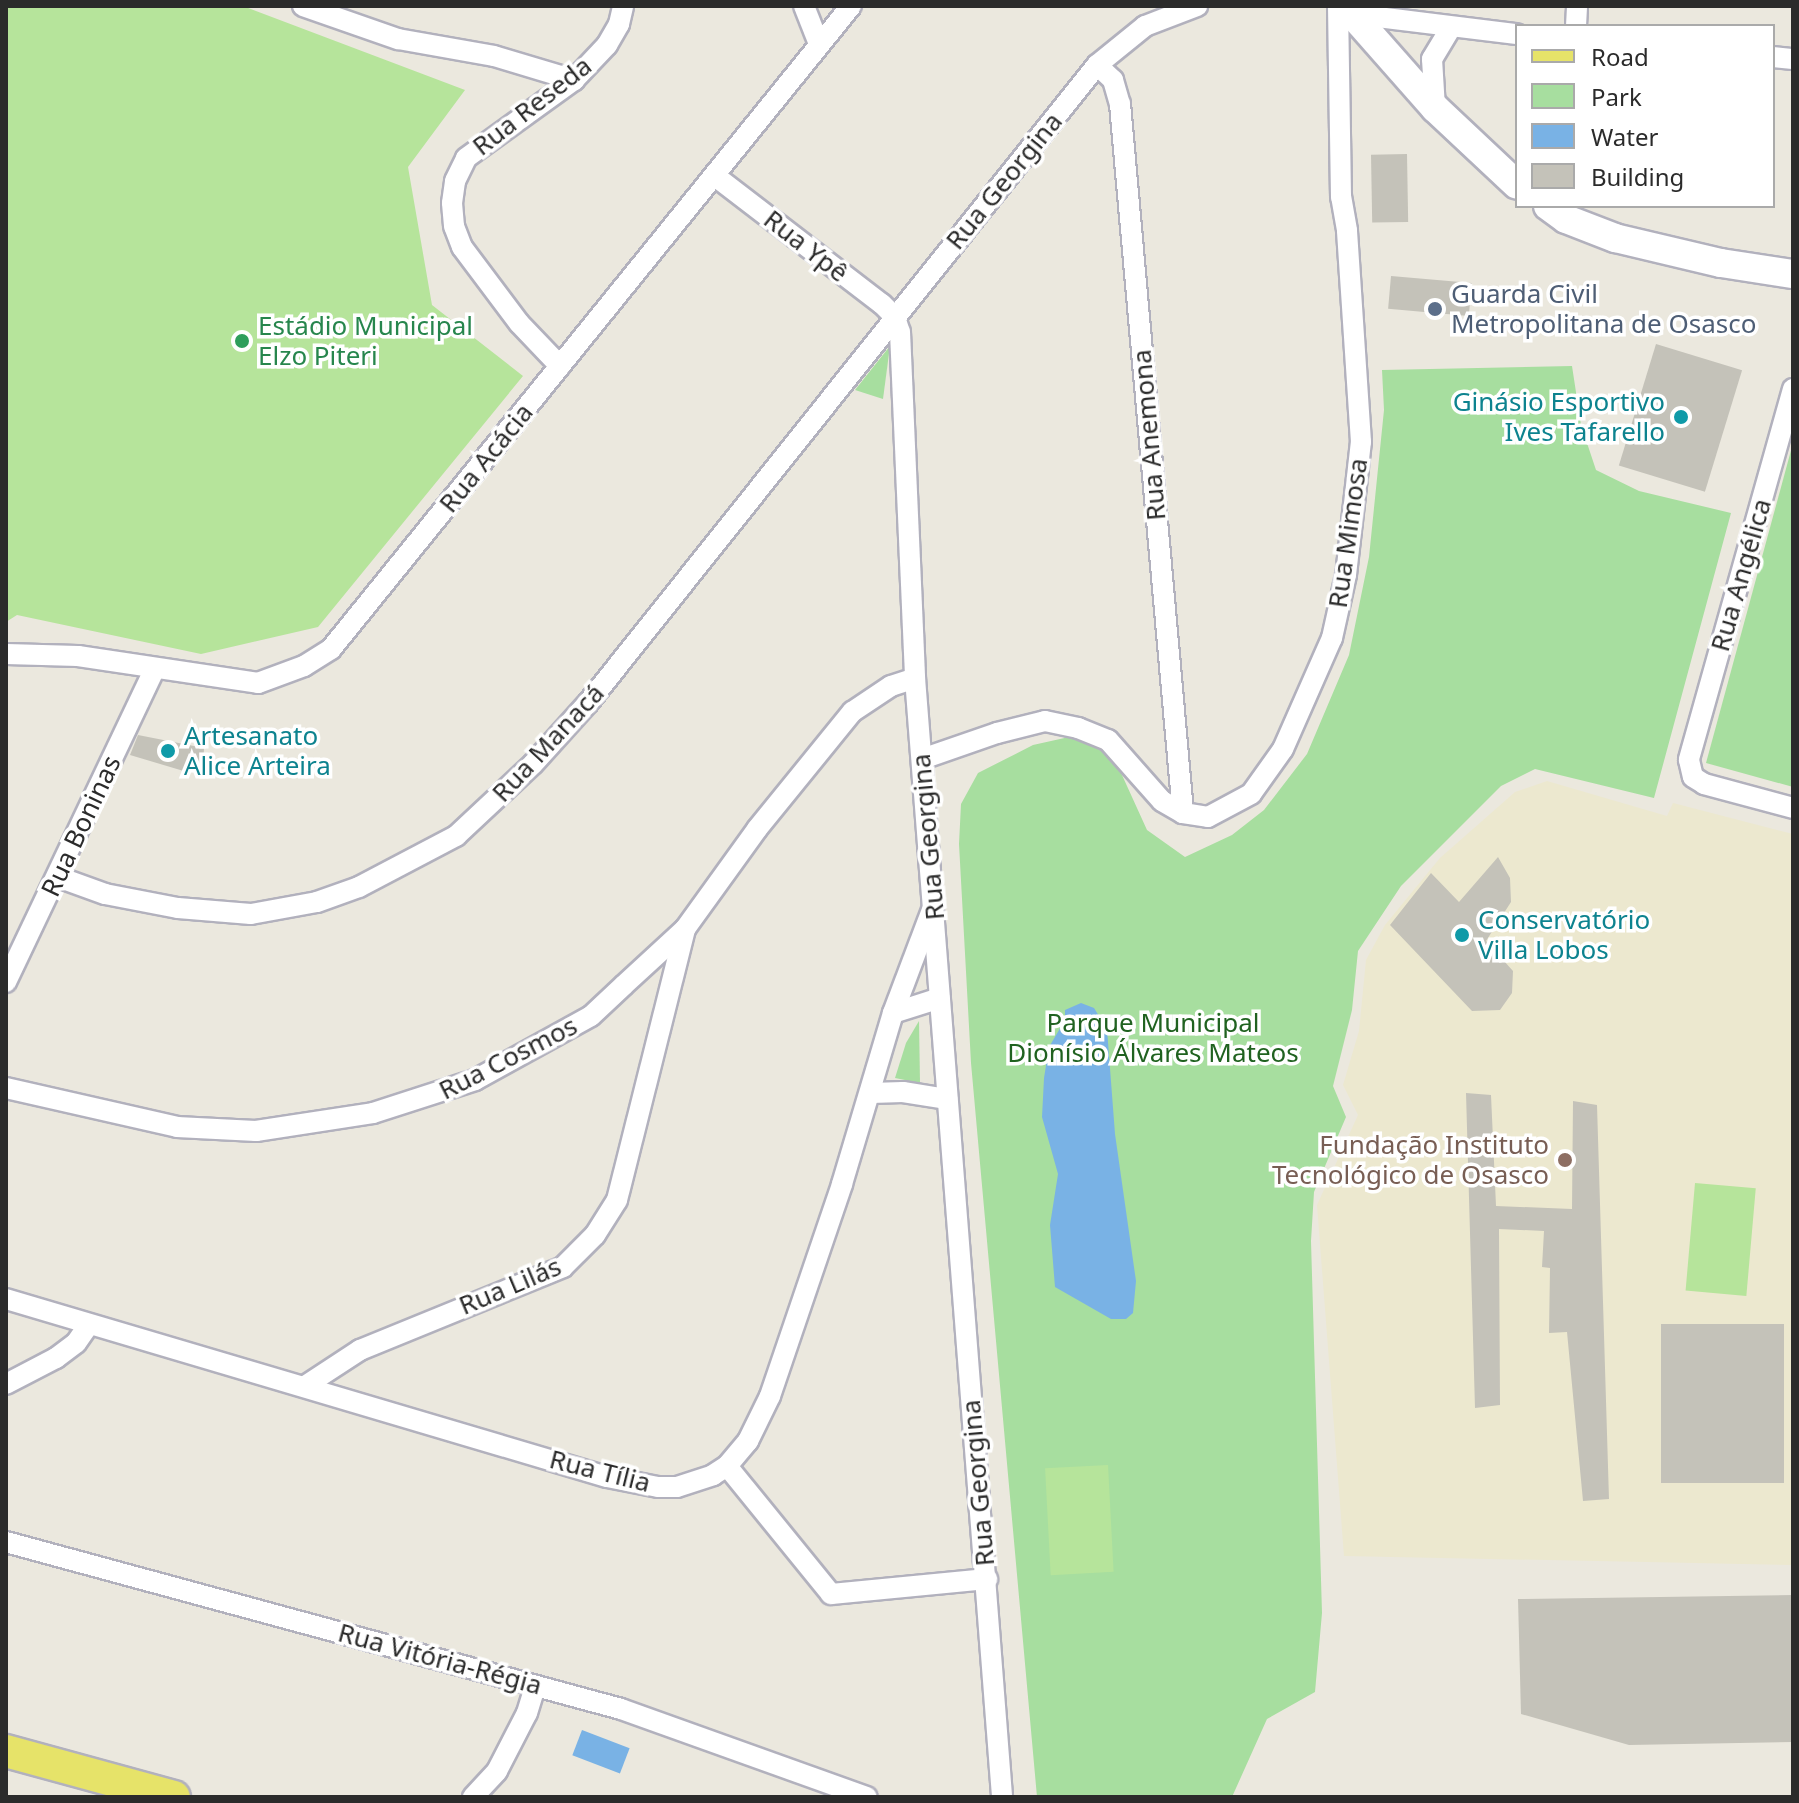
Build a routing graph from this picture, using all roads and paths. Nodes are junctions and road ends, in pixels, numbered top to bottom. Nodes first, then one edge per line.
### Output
1 (303, 6) edge
2 (623, 6) edge
3 (804, 6) edge
4 (851, 6) edge
5 (1197, 6) edge
6 (1345, 9) edge
7 (1451, 27) junction
8 (1515, 34) edge
9 (819, 44) junction
10 (1097, 65) junction
11 (574, 80) junction
12 (1435, 108) junction
13 (715, 176) junction
14 (1515, 183) edge
15 (1551, 208) edge
16 (1793, 274) edge
17 (895, 317) junction
18 (560, 366) junction
19 (1793, 389) edge
20 (6, 654) edge
21 (154, 670) junction
22 (915, 678) junction
23 (922, 759) junction
24 (1793, 808) edge
25 (1183, 813) junction
26 (58, 877) junction
27 (934, 907) junction
28 (685, 929) junction
29 (6, 982) edge
30 (940, 998) junction
31 (893, 1013) junction
32 (6, 1088) edge
33 (871, 1093) junction
34 (947, 1099) junction
35 (6, 1299) edge
36 (88, 1326) junction
37 (6, 1384) edge
38 (305, 1386) junction
39 (727, 1466) junction
40 (6, 1542) edge
41 (987, 1579) junction
42 (535, 1686) junction
43 (6, 1751) edge
44 (174, 1797) edge
45 (473, 1797) edge
46 (867, 1797) edge
47 (1002, 1797) edge

1 - 11 street
2 - 11 street, Rua Reseda
3 - 9 street
4 - 9 street, Rua Acácia
5 - 10 street, Rua Georgina
6 - 7 street
6 - 12 main road
6 - 25 street, Rua Mimosa
7 - 8 street
7 - 12 street
9 - 13 street, Rua Acácia
10 - 17 street, Rua Georgina
10 - 25 street, Rua Anemona
11 - 18 street, Rua Reseda
12 - 14 main road
13 - 17 street, Rua Ypê
13 - 18 street, Rua Acácia
15 - 16 main road
17 - 22 street, Rua Georgina
17 - 26 street, Rua Manacá
18 - 21 street, Rua Acácia
19 - 24 street, Rua Angélica
20 - 21 street, Rua Acácia
21 - 26 street, Rua Boninas
22 - 23 street, Rua Georgina
22 - 28 street, Rua Cosmos
23 - 25 street
23 - 27 street, Rua Georgina
26 - 29 street, Rua Boninas
27 - 30 street, Rua Georgina
27 - 31 street, Rua Tília
28 - 32 street, Rua Cosmos
28 - 38 street, Rua Lilás
30 - 31 street
30 - 34 street, Rua Georgina
31 - 33 street, Rua Tília
33 - 34 street
33 - 39 street, Rua Tília
34 - 41 street, Rua Georgina
35 - 36 street, Rua Tília
36 - 37 street
36 - 38 street, Rua Tília
38 - 39 street, Rua Tília
39 - 41 street
40 - 42 street, Rua Vitória-Régia
41 - 47 street, Rua Georgina
42 - 45 street
42 - 46 street, Rua Vitória-Régia
43 - 44 main road

